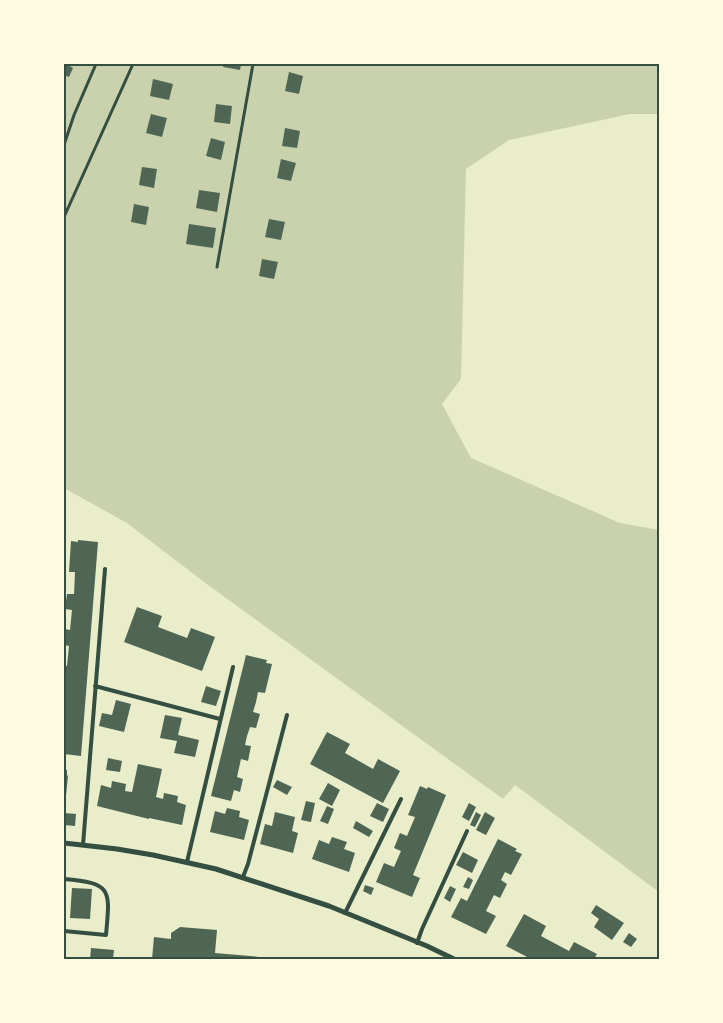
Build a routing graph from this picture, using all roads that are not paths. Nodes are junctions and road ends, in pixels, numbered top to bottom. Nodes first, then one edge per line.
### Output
1 (105, 569) dead end
2 (233, 668) dead end
3 (95, 686) junction
4 (287, 715) dead end
5 (220, 719) junction
6 (401, 799) dead end
7 (467, 832) dead end
8 (64, 843) edge
9 (83, 844) junction
10 (187, 862) junction
11 (243, 877) junction
12 (64, 879) edge
13 (346, 913) junction
14 (64, 931) edge
15 (417, 943) junction
16 (454, 959) edge

1 - 3 lane
2 - 5 lane
3 - 5 lane
3 - 9 lane
4 - 11 lane
5 - 10 lane
6 - 13 lane
7 - 15 lane
8 - 9 street
9 - 10 street
10 - 11 street
11 - 13 street
12 - 14 lane
13 - 15 street
15 - 16 street

